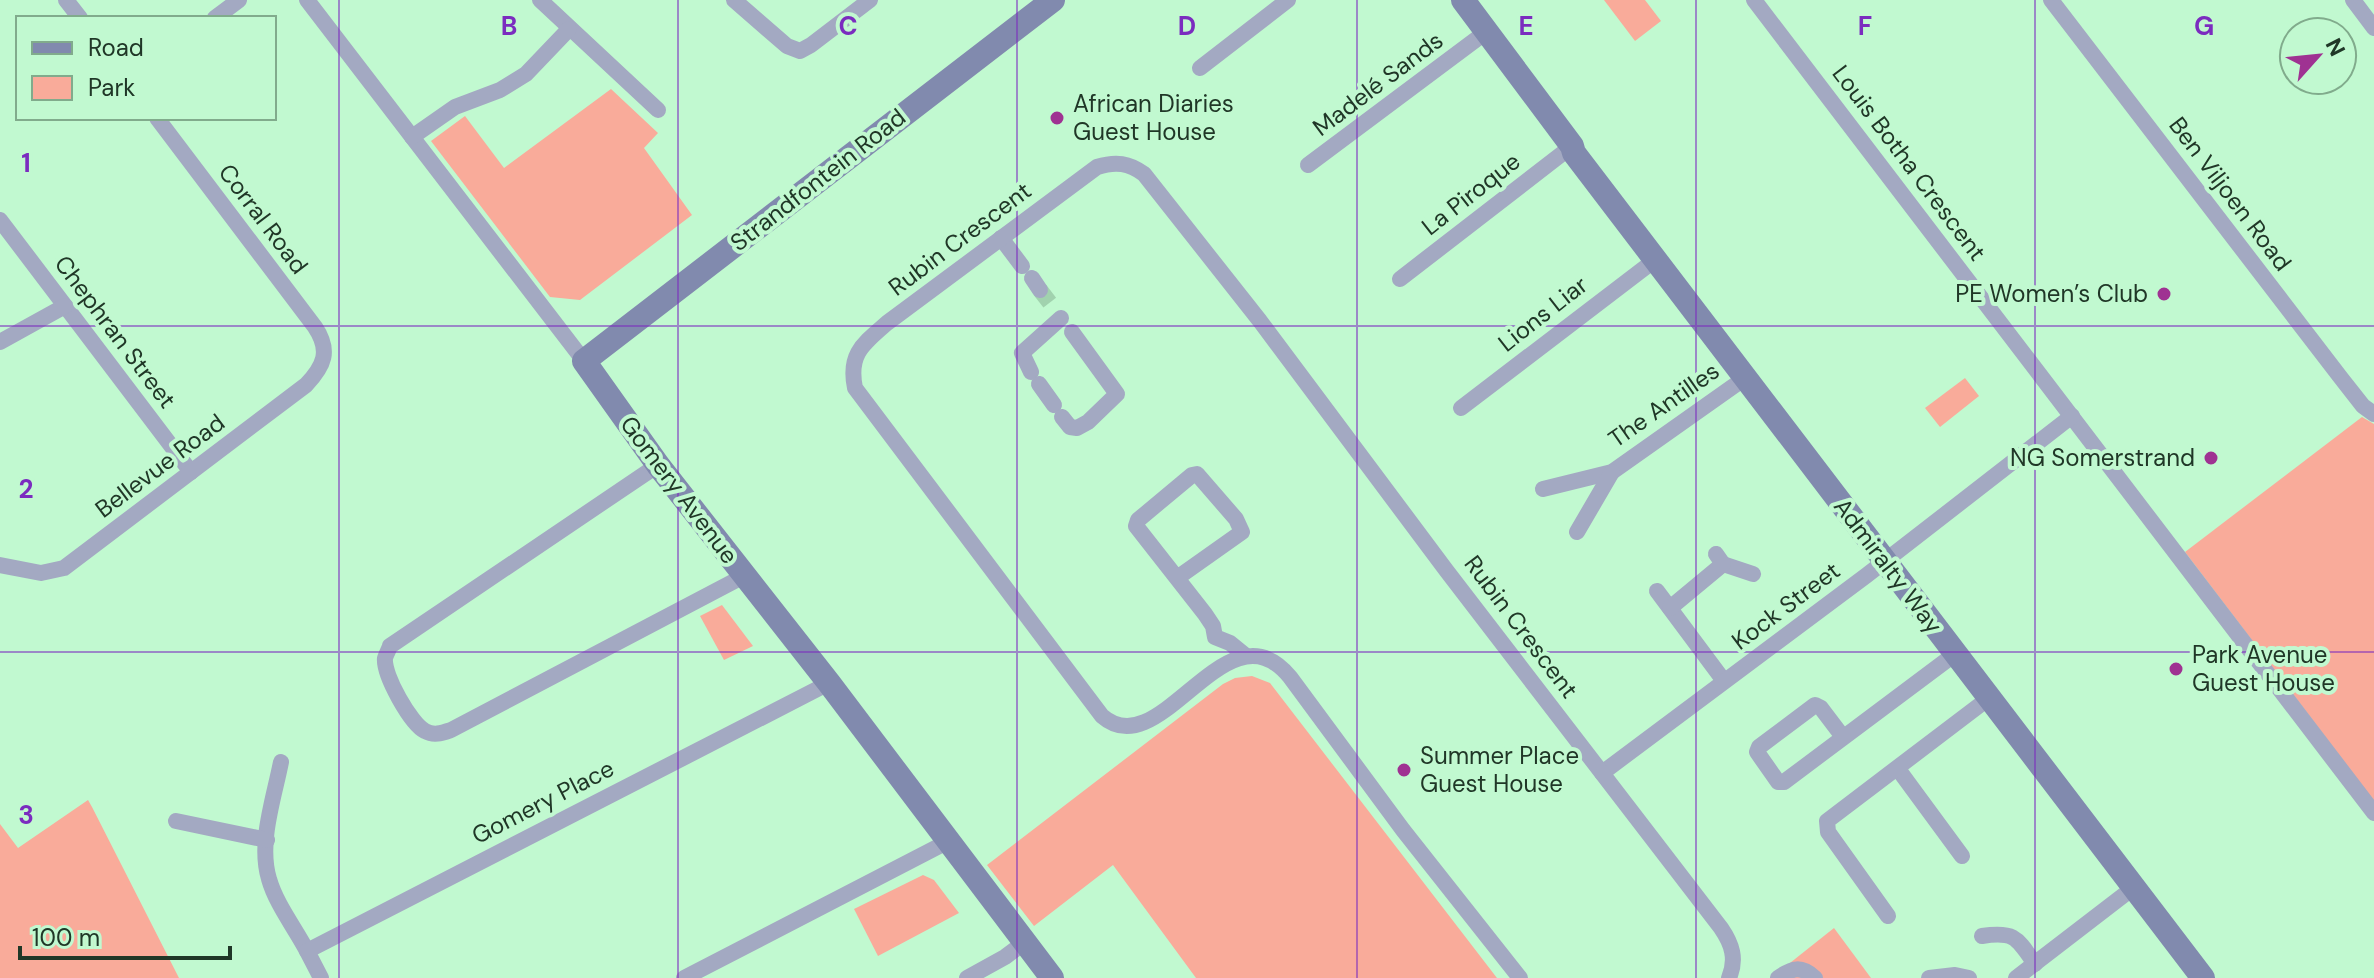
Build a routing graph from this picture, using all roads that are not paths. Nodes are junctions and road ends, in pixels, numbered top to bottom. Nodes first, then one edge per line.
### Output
1 (66, 0) edge
2 (239, 0) edge
3 (307, 0) edge
4 (540, 0) edge
5 (734, 0) edge
6 (870, 0) edge
7 (1053, 0) edge
8 (1288, 0) edge
9 (1444, 0) edge
10 (1463, 0) edge
11 (1754, 0) edge
12 (2051, 0) edge
13 (2353, 0) edge
14 (78, 16) edge
15 (218, 16) edge
16 (2374, 28) edge
17 (569, 29) junction
18 (1481, 36) junction
19 (1200, 68) dead end
20 (658, 110) dead end
21 (159, 120) edge
22 (412, 137) junction
23 (1571, 150) junction
24 (1308, 165) dead end
25 (0, 220) edge
26 (1001, 238) junction
27 (1655, 260) junction
28 (1400, 279) dead end
29 (65, 306) junction
30 (1065, 323) junction
31 (0, 342) edge
32 (325, 352) joint
33 (584, 361) junction
34 (1745, 378) junction
35 (1461, 408) dead end
36 (2374, 414) edge
37 (2072, 416) junction
38 (658, 465) junction
39 (191, 472) junction
40 (1612, 472) junction
41 (1543, 489) dead end
42 (1577, 532) dead end
43 (1884, 562) junction
44 (0, 565) edge
45 (1753, 574) dead end
46 (744, 576) junction
47 (1177, 578) junction
48 (1657, 591) dead end
49 (1670, 608) junction
50 (1955, 654) junction
51 (1246, 656) junction
52 (1724, 681) junction
53 (829, 683) junction
54 (1989, 698) junction
55 (1843, 737) junction
56 (281, 762) dead end
57 (1898, 769) junction
58 (1602, 773) junction
59 (2374, 813) edge
60 (176, 821) dead end
61 (267, 840) junction
62 (949, 841) junction
63 (1962, 856) dead end
64 (2133, 888) junction
65 (1888, 916) dead end
66 (1982, 936) dead end
67 (1025, 942) junction
68 (307, 951) junction
69 (2035, 964) junction
70 (1730, 973) edge
71 (321, 978) edge
72 (684, 978) edge
73 (967, 978) edge
74 (1052, 978) edge
75 (1520, 978) edge
76 (1778, 978) edge
77 (1815, 978) edge
78 (1929, 978) edge
79 (1969, 978) edge
80 (2016, 978) edge
81 (2203, 978) edge

1 - 14 street
2 - 15 street
3 - 22 street, Gomery Avenue
4 - 17 street
5 - 6 street
7 - 33 street, Strandfontein Road
8 - 19 street
9 - 18 street, Admiralty Way
10 - 18 street, Admiralty Way
11 - 37 street, Louis Botha Crescent
12 - 36 street, Ben Viljoen Road
13 - 16 street
17 - 20 street
17 - 22 street
18 - 23 street, Admiralty Way
18 - 24 street, Madelé Sands
21 - 32 street, Corral Road
22 - 33 street, Gomery Avenue
23 - 27 street, Admiralty Way
23 - 28 street, La Piroque
25 - 29 street, Chephran Street
26 - 30 street
26 - 51 street, Rubin Crescent
26 - 58 street, Rubin Crescent
27 - 34 street, Admiralty Way
27 - 35 street, Lions Liar
29 - 31 street
29 - 39 street, Chephran Street
30 - 30 street
32 - 39 street, Bellevue Road
33 - 38 street, Gomery Avenue
34 - 40 street, The Antilles
34 - 43 street, Admiralty Way
37 - 43 street, Kock Street
37 - 59 street, Louis Botha Crescent
38 - 46 street, Gomery Avenue
38 - 46 street
39 - 44 street, Bellevue Road
40 - 41 street, The Antilles
40 - 42 street, The Antilles
43 - 50 street, Admiralty Way
43 - 52 street, Kock Street
45 - 49 street
46 - 53 street, Gomery Avenue
47 - 47 street
47 - 51 street
48 - 49 street
49 - 52 street
50 - 54 street, Admiralty Way
50 - 55 street
51 - 75 street
52 - 58 street, Kock Street
53 - 62 street, Gomery Avenue
53 - 68 street, Gomery Place
54 - 57 street
54 - 64 street, Admiralty Way
55 - 55 street
56 - 61 street
57 - 63 street
57 - 65 street
58 - 70 street, Rubin Crescent
60 - 61 street
61 - 68 street
62 - 67 street, Gomery Avenue
62 - 72 street
64 - 69 street
64 - 81 street, Admiralty Way
66 - 69 street
67 - 73 street
67 - 74 street, Gomery Avenue
68 - 71 street
69 - 80 street
76 - 77 street
78 - 79 street

